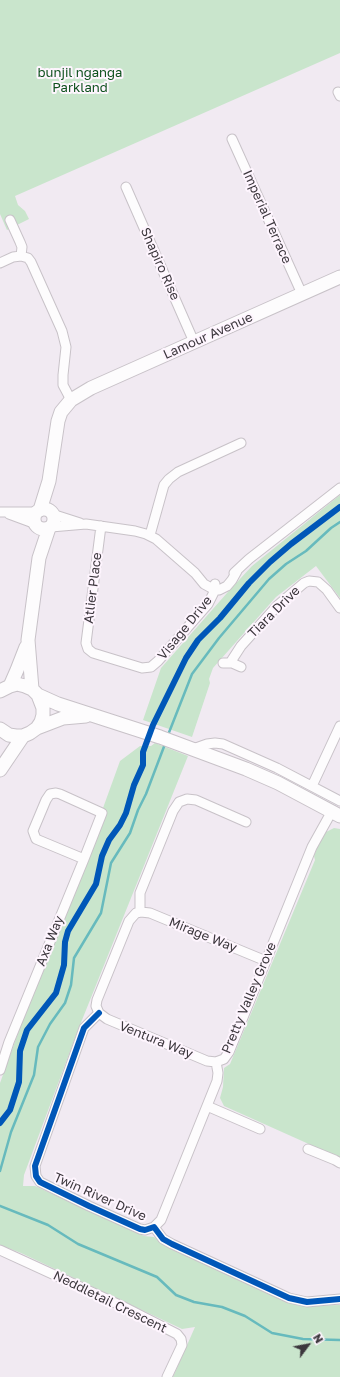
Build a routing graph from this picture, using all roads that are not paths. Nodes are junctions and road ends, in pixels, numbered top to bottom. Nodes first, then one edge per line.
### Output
1 (232, 139) dead end
2 (126, 187) dead end
3 (10, 220) dead end
4 (21, 256) junction
5 (0, 263) edge
6 (340, 277) edge
7 (302, 294) junction
8 (194, 342) junction
9 (74, 398) junction
10 (241, 443) dead end
11 (340, 488) edge
12 (2, 512) edge
13 (44, 519) junction
14 (86, 524) junction
15 (101, 526) junction
16 (150, 536) junction
17 (215, 587) junction
18 (340, 608) edge
19 (28, 640) junction
20 (88, 648) joint
21 (241, 667) dead end
22 (3, 688) edge
23 (35, 692) junction
24 (91, 716) junction
25 (340, 726) edge
26 (37, 728) junction
27 (0, 729) edge
28 (23, 736) junction
29 (193, 749) junction
30 (0, 770) edge
31 (312, 786) junction
32 (340, 801) edge
33 (333, 815) edge
34 (246, 822) dead end
35 (340, 826) edge
36 (84, 859) junction
37 (140, 912) junction
38 (266, 961) junction
39 (99, 1013) junction
40 (4, 1040) edge
41 (216, 1062) junction
42 (0, 1070) edge
43 (207, 1106) junction
44 (260, 1129) dead end
45 (308, 1149) dead end
46 (340, 1163) edge
47 (154, 1227) junction
48 (0, 1250) edge
49 (340, 1299) edge
50 (167, 1377) edge

1 - 7 street, Imperial Terrace
2 - 8 street, Shapiro Rise
3 - 4 street
4 - 5 street
4 - 9 street
6 - 7 street, Lamour Avenue
7 - 8 street, Lamour Avenue
8 - 9 street, Lamour Avenue
9 - 13 street
10 - 16 street
11 - 17 street, Visage Drive
12 - 13 street
13 - 14 street
13 - 14 street
13 - 19 street
14 - 15 street
15 - 16 street
15 - 20 street, Atlier Place
16 - 17 street
17 - 20 street, Visage Drive
18 - 21 street, Tiara Drive
19 - 22 street
19 - 23 street
22 - 23 street
23 - 24 street
23 - 26 street
24 - 26 street
24 - 29 street
25 - 31 street
26 - 28 street
27 - 28 street
28 - 30 street
29 - 31 street
29 - 33 street
31 - 32 street
33 - 35 street
33 - 38 street, Pretty Valley Grove
34 - 37 street
36 - 36 street, Axa Way
36 - 40 street, Axa Way
37 - 38 street, Mirage Way
37 - 39 street
38 - 41 street, Pretty Valley Grove
39 - 41 street, Ventura Way
39 - 47 street, Twin River Drive
40 - 42 street, Axa Way
41 - 43 street, Pretty Valley Grove
43 - 44 street
43 - 47 street, Pretty Valley Grove
45 - 46 street
47 - 49 street, Twin River Drive
48 - 50 street, Neddletail Crescent

